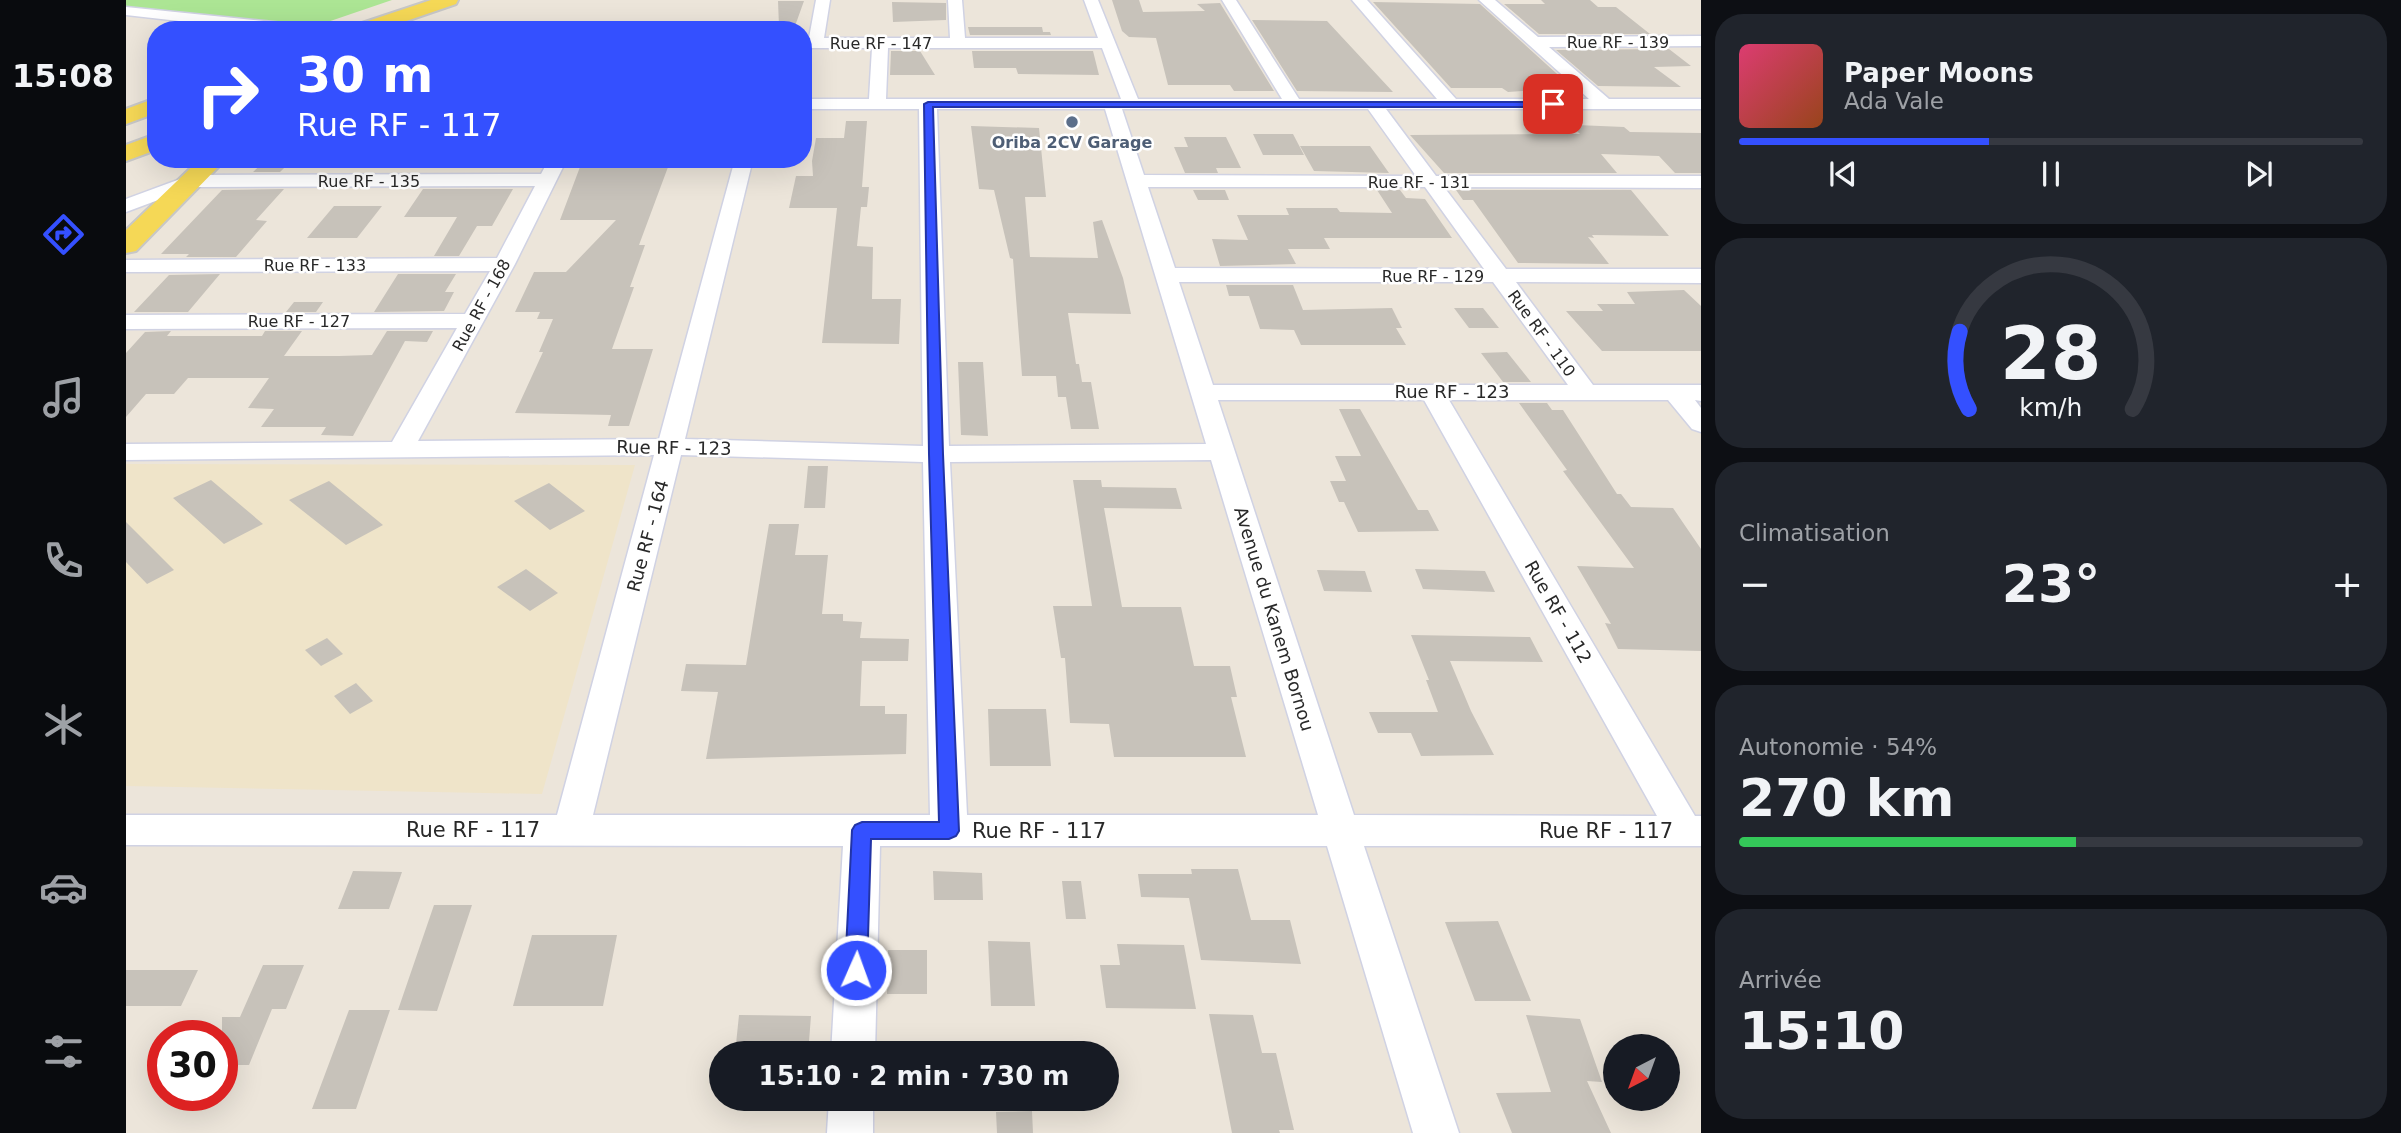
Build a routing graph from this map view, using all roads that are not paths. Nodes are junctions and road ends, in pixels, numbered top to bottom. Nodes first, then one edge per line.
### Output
1 (449, 0) edge
2 (466, 0) edge
3 (823, 0) edge
4 (955, 0) edge
5 (1091, 0) edge
6 (1229, 0) edge
7 (1359, 0) edge
8 (1486, 0) edge
9 (126, 11) edge
10 (219, 21) edge
11 (387, 21) edge
12 (410, 21) edge
13 (812, 36) edge
14 (1701, 41) edge
15 (1535, 42) junction
16 (812, 43) edge
17 (880, 43) junction
18 (958, 43) junction
19 (1108, 43) junction
20 (812, 104) edge
21 (877, 104) junction
22 (928, 104) junction
23 (1121, 104) junction
24 (1294, 104) junction
25 (1373, 104) junction
26 (1451, 104) junction
27 (1605, 104) junction
28 (1701, 104) edge
29 (147, 109) edge
30 (126, 117) edge
31 (147, 145) edge
32 (126, 154) edge
33 (205, 168) edge
34 (554, 168) edge
35 (742, 168) edge
36 (548, 180) junction
37 (191, 181) junction
38 (1136, 181) junction
39 (1701, 182) edge
40 (1432, 183) junction
41 (126, 206) edge
42 (126, 245) edge
43 (503, 264) junction
44 (126, 266) edge
45 (1166, 275) junction
46 (1500, 276) junction
47 (1701, 276) edge
48 (472, 321) junction
49 (126, 322) edge
50 (1203, 392) junction
51 (1432, 392) junction
52 (1586, 393) junction
53 (1675, 393) junction
54 (1701, 393) edge
55 (1701, 424) edge
56 (671, 447) junction
57 (401, 449) junction
58 (126, 452) edge
59 (1221, 452) junction
60 (936, 454) junction
61 (126, 830) edge
62 (571, 830) junction
63 (862, 830) junction
64 (949, 831) junction
65 (1341, 831) junction
66 (1693, 831) edge
67 (854, 1041) edge
68 (851, 1111) edge
69 (850, 1133) edge
70 (1436, 1133) edge

1 - 11 main road
2 - 12 main road
3 - 13 street
4 - 18 street
5 - 19 street, Avenue du Kanem Bornou
6 - 24 street
7 - 26 street
8 - 15 street
9 - 10 street
14 - 15 street, Rue RF - 139
15 - 27 street
16 - 17 street, Rue RF - 147
17 - 18 street, Rue RF - 147
17 - 21 street
18 - 19 street, Rue RF - 147
19 - 23 street, Avenue du Kanem Bornou
20 - 21 street
21 - 22 street
22 - 23 street
22 - 60 street
23 - 24 street
23 - 38 street, Avenue du Kanem Bornou
24 - 25 street
25 - 26 street
25 - 40 street, Rue RF - 110
26 - 27 street
27 - 28 street
29 - 30 main road
31 - 32 main road
33 - 37 main road
34 - 36 street, Rue RF - 168
35 - 56 street, Rue RF - 164
36 - 37 street, Rue RF - 135
36 - 43 street, Rue RF - 168
37 - 41 street
37 - 42 main road
38 - 40 street, Rue RF - 131
38 - 45 street, Avenue du Kanem Bornou
39 - 40 street, Rue RF - 131
40 - 46 street, Rue RF - 110
43 - 44 street, Rue RF - 133
43 - 48 street, Rue RF - 168
45 - 46 street, Rue RF - 129
45 - 50 street, Avenue du Kanem Bornou
46 - 47 street, Rue RF - 129
46 - 52 street, Rue RF - 110
48 - 49 street, Rue RF - 127
48 - 57 street, Rue RF - 168
50 - 51 street, Rue RF - 123
50 - 59 street, Avenue du Kanem Bornou
51 - 52 street, Rue RF - 123
51 - 66 street, Rue RF - 112
52 - 53 street, Rue RF - 123
53 - 54 street, Rue RF - 123
53 - 55 street
56 - 57 street, Rue RF - 123
56 - 60 street, Rue RF - 123
56 - 62 street, Rue RF - 164
57 - 58 street, Rue RF - 123
59 - 60 street, Rue RF - 123
59 - 65 street, Avenue du Kanem Bornou
60 - 64 street
61 - 62 street, Rue RF - 117
62 - 63 street, Rue RF - 117
63 - 64 street, Rue RF - 117
63 - 67 street
64 - 65 street, Rue RF - 117
65 - 66 street, Rue RF - 117
65 - 70 street, Avenue du Kanem Bornou
68 - 69 street

